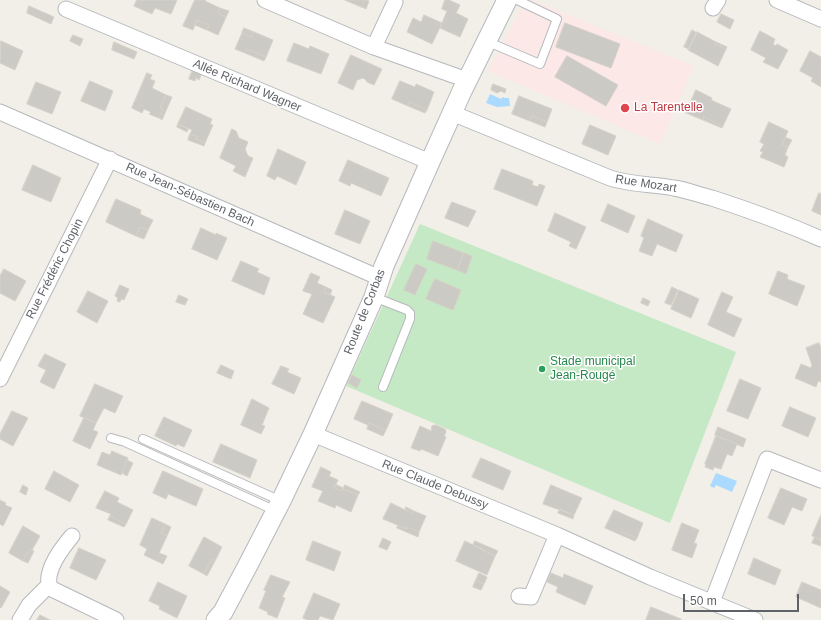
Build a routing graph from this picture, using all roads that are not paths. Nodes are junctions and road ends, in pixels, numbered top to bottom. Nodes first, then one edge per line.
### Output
1 (266, 0) edge
2 (507, 0) edge
3 (517, 0) edge
4 (777, 0) edge
5 (395, 2) dead end
6 (66, 9) dead end
7 (821, 19) edge
8 (486, 40) junction
9 (374, 47) junction
10 (467, 80) junction
11 (0, 112) edge
12 (452, 113) junction
13 (110, 159) junction
14 (430, 162) junction
15 (821, 239) edge
16 (380, 278) junction
17 (374, 297) junction
18 (0, 379) edge
19 (383, 387) dead end
20 (312, 434) junction
21 (111, 438) dead end
22 (143, 439) dead end
23 (821, 480) edge
24 (278, 506) junction
25 (557, 535) junction
26 (72, 536) dead end
27 (49, 585) junction
28 (519, 596) dead end
29 (712, 602) junction
30 (20, 620) edge
31 (116, 620) edge
32 (216, 620) edge
33 (755, 620) edge

1 - 9 street
2 - 8 street, Route de Corbas
3 - 8 lane
4 - 7 street
5 - 9 street
6 - 14 street, Allée Richard Wagner
8 - 10 street, Route de Corbas
9 - 10 street
10 - 12 street, Route de Corbas
11 - 13 street, Rue Jean-Sébastien Bach
12 - 14 street, Route de Corbas
12 - 15 street, Rue Mozart
13 - 16 street, Rue Jean-Sébastien Bach
13 - 18 street, Rue Frédéric Chopin
14 - 16 street, Route de Corbas
16 - 17 street, Route de Corbas
17 - 19 lane
17 - 20 street, Route de Corbas
20 - 24 street, Route de Corbas
20 - 25 street, Rue Claude Debussy
21 - 24 lane
22 - 24 lane
23 - 29 street
24 - 32 street, Route de Corbas
25 - 28 street
25 - 29 street, Rue Claude Debussy
26 - 27 street
27 - 30 street
27 - 31 street
29 - 33 street, Rue Claude Debussy

